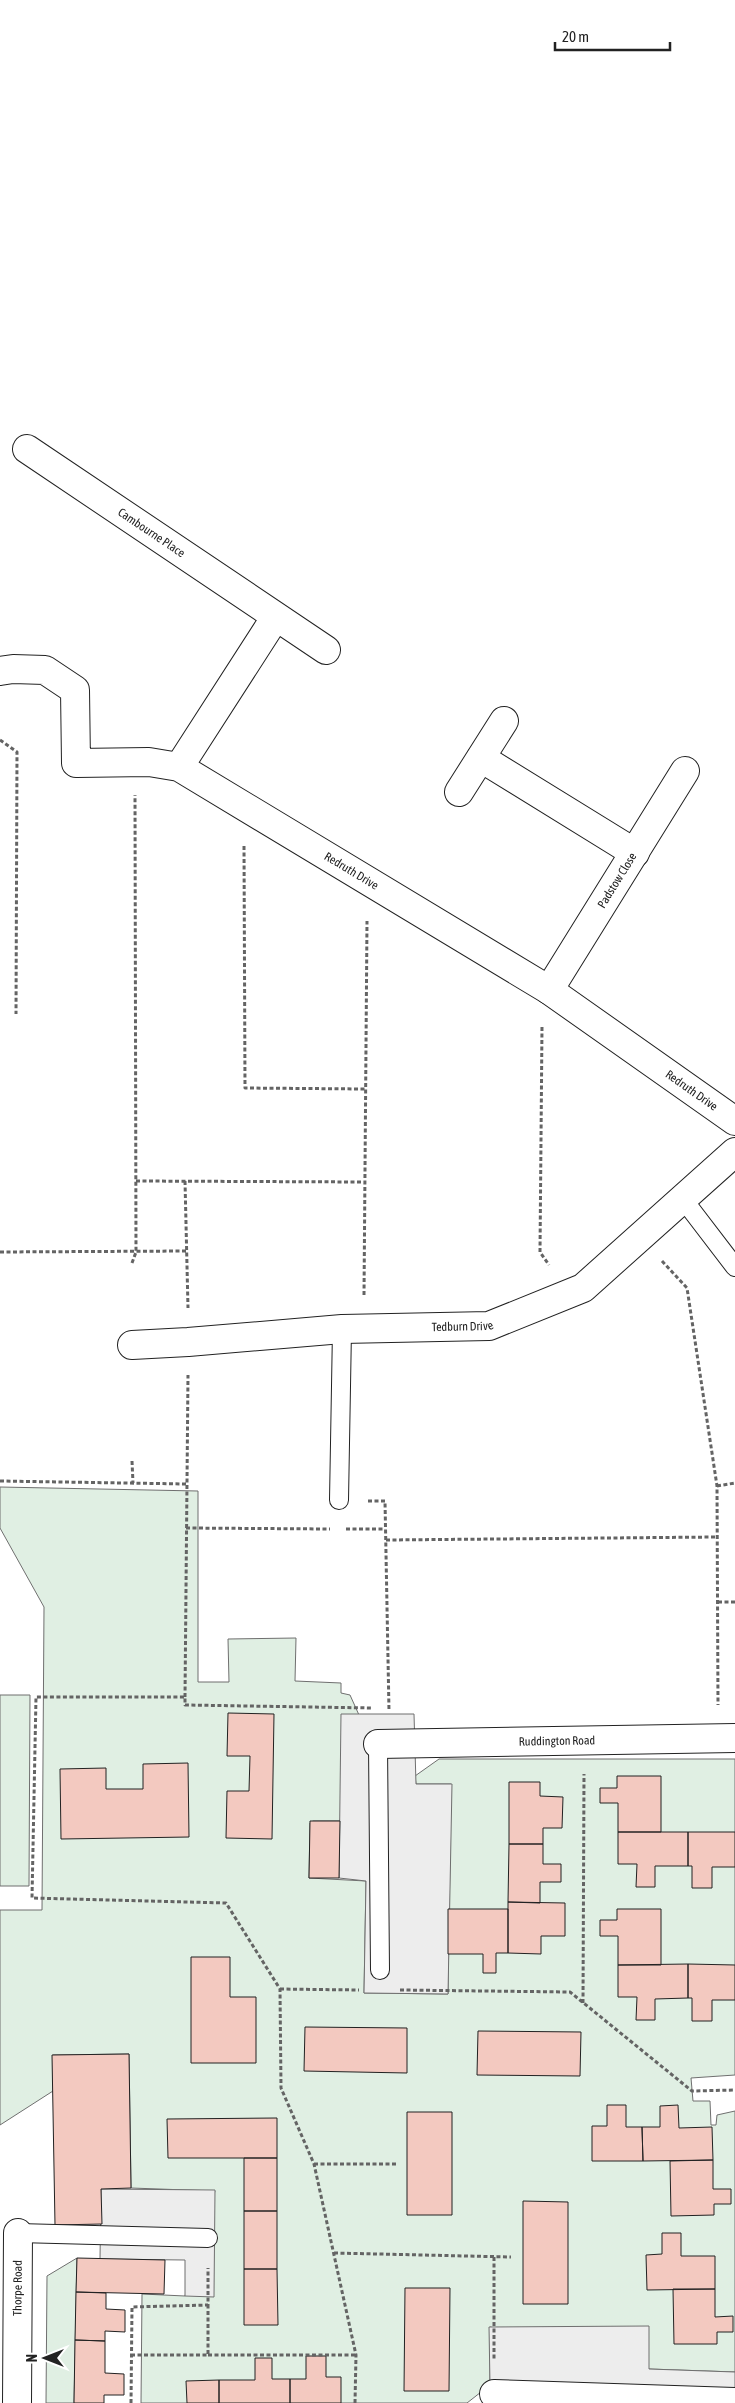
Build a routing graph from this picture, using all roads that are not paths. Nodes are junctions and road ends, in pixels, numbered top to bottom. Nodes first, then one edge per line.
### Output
1 (27, 449) dead end
2 (275, 618) junction
3 (326, 650) dead end
4 (0, 671) edge
5 (504, 721) dead end
6 (481, 758) junction
7 (179, 767) junction
8 (685, 771) dead end
9 (459, 792) dead end
10 (634, 853) junction
11 (546, 988) junction
12 (735, 1121) edge
13 (735, 1152) edge
14 (683, 1199) junction
15 (735, 1267) edge
16 (353, 1329) junction
17 (132, 1345) dead end
18 (339, 1500) road end
19 (727, 1739) edge
20 (384, 1744) joint
21 (380, 1970) dead end
22 (18, 2233) joint
23 (208, 2238) road end
24 (494, 2394) road end
25 (735, 2402) edge
26 (17, 2403) edge

1 - 2 street, Cambourne Place
2 - 3 street, Cambourne Place
2 - 7 street
4 - 7 street, Redruth Drive
5 - 6 street
6 - 9 street
6 - 10 street
7 - 11 street, Redruth Drive
8 - 10 street, Padstow Close
10 - 11 street, Padstow Close
11 - 12 street, Redruth Drive
13 - 14 street, Tedburn Drive
14 - 15 lane
14 - 16 street, Tedburn Drive
16 - 17 street, Tedburn Drive
16 - 18 lane
19 - 20 street, Ruddington Road
20 - 21 lane
22 - 23 lane
22 - 26 street, Thorpe Road
24 - 25 street

